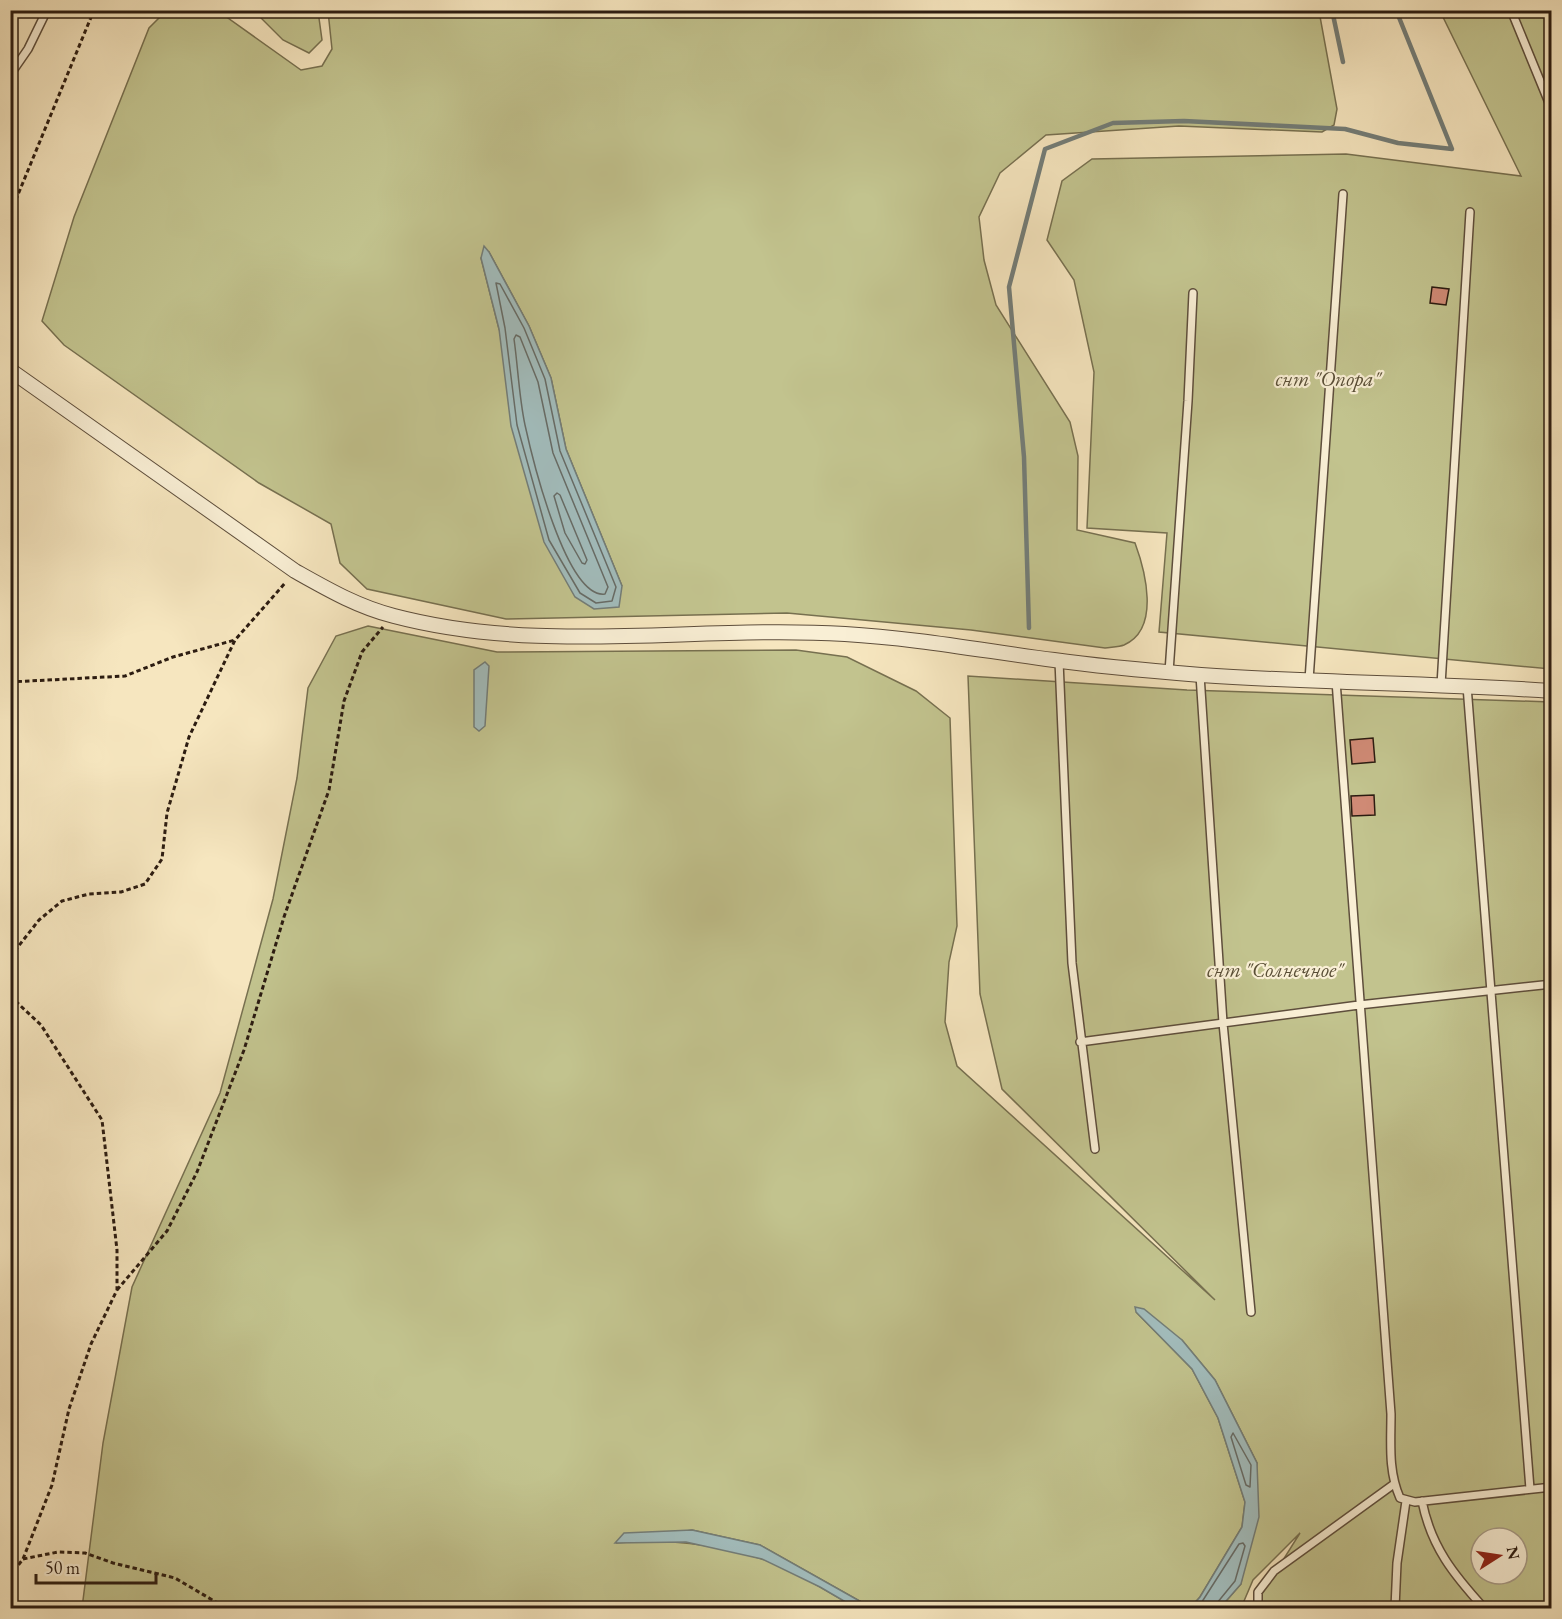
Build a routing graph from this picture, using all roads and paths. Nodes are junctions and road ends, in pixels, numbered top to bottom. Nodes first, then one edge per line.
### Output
1 (47, 10) edge
2 (94, 10) edge
3 (1511, 10) edge
4 (10, 75) edge
5 (1551, 110) edge
6 (1343, 194) dead end
7 (1470, 212) dead end
8 (10, 214) edge
9 (1193, 293) dead end
10 (10, 370) edge
11 (295, 572) junction
12 (392, 616) junction
13 (235, 640) junction
14 (1059, 661) junction
15 (1169, 672) junction
16 (1200, 675) junction
17 (1309, 680) junction
18 (1336, 681) junction
19 (10, 682) edge
20 (1441, 685) junction
21 (1467, 686) junction
22 (1551, 691) edge
23 (10, 957) edge
24 (1551, 984) edge
25 (1491, 989) junction
26 (10, 996) edge
27 (1359, 1005) junction
28 (1223, 1023) junction
29 (1080, 1042) junction
30 (1095, 1149) dead end
31 (117, 1290) junction
32 (1251, 1312) dead end
33 (1394, 1485) junction
34 (1551, 1487) edge
35 (1530, 1489) junction
36 (1422, 1501) junction
37 (1406, 1502) junction
38 (23, 1559) junction
39 (11, 1575) edge
40 (226, 1608) edge
41 (1258, 1608) edge
42 (1395, 1608) edge
43 (1484, 1608) edge

1 - 4 lane
2 - 8 path
3 - 5 lane
6 - 17 lane
7 - 20 lane
9 - 15 lane
10 - 11 street
11 - 12 street
11 - 13 path
12 - 14 street
12 - 31 path
13 - 19 path
13 - 23 path
14 - 15 street
14 - 29 lane
15 - 16 street
16 - 17 street
16 - 28 lane
17 - 18 street
18 - 20 street
18 - 27 lane
20 - 21 street
21 - 22 street
21 - 25 lane
24 - 25 lane
25 - 27 lane
25 - 35 lane
26 - 31 path
27 - 28 lane
27 - 33 lane
28 - 29 lane
28 - 32 lane
29 - 30 lane
31 - 38 path
33 - 37 lane
33 - 41 lane
34 - 35 lane
35 - 36 lane
36 - 37 lane
36 - 43 lane
37 - 42 lane
38 - 39 path
38 - 40 path

